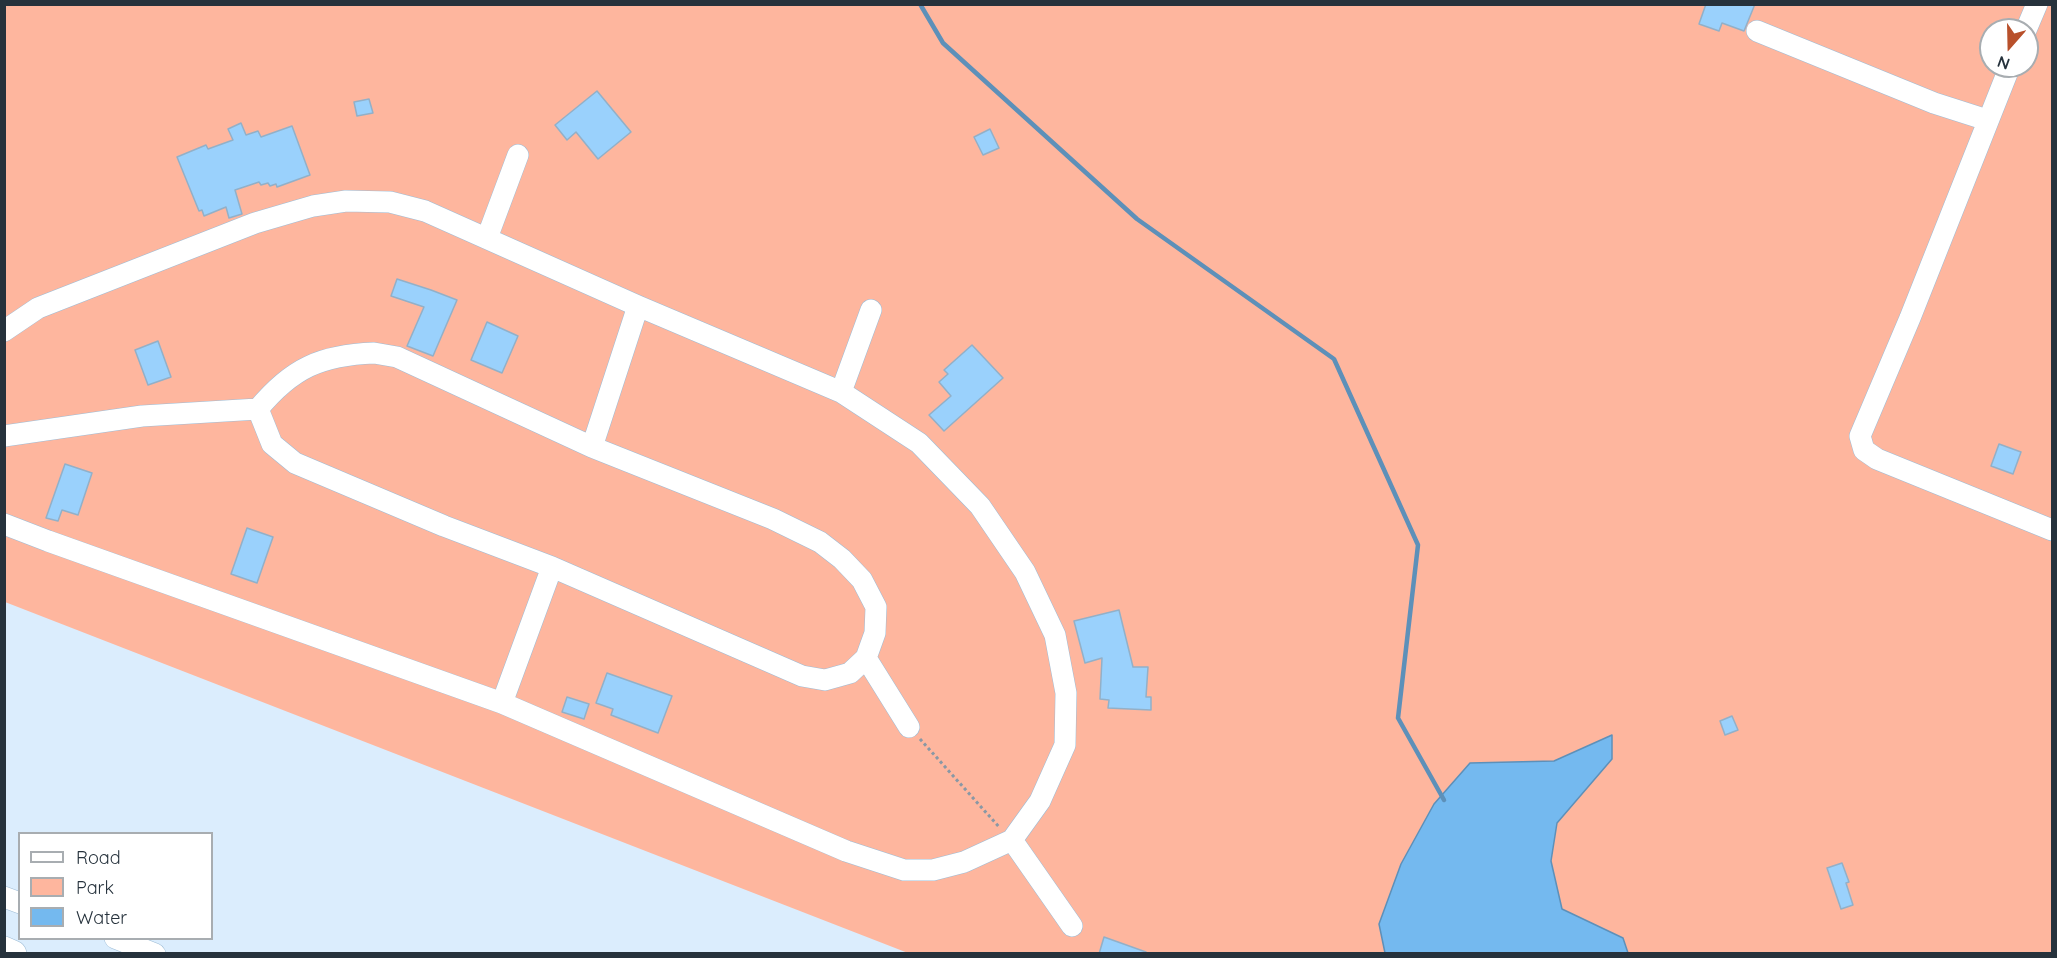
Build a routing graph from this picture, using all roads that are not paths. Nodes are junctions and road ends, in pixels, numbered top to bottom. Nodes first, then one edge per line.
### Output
1 (2037, 4) edge
2 (2031, 18) edge
3 (1757, 31) dead end
4 (2005, 78) edge
5 (1987, 120) junction
6 (518, 155) dead end
7 (487, 238) junction
8 (638, 306) junction
9 (871, 310) dead end
10 (4, 331) edge
11 (841, 392) junction
12 (258, 409) junction
13 (4, 436) edge
14 (592, 447) junction
15 (4, 524) edge
16 (2052, 530) edge
17 (552, 567) junction
18 (866, 658) junction
19 (502, 703) junction
20 (909, 726) road end
21 (1012, 840) junction
22 (1072, 926) dead end
23 (118, 940) edge
24 (4, 950) edge
25 (14, 954) edge
26 (155, 954) edge

1 - 2 street
3 - 5 street
4 - 5 street
5 - 16 street
6 - 7 street
7 - 8 street
7 - 10 street
8 - 11 street
8 - 14 street
9 - 11 street
11 - 21 street
12 - 13 street
12 - 14 street
12 - 17 street
14 - 18 street
15 - 19 street
17 - 18 street
17 - 19 street
18 - 20 street
19 - 21 street
21 - 22 street
23 - 26 street
24 - 25 main road

